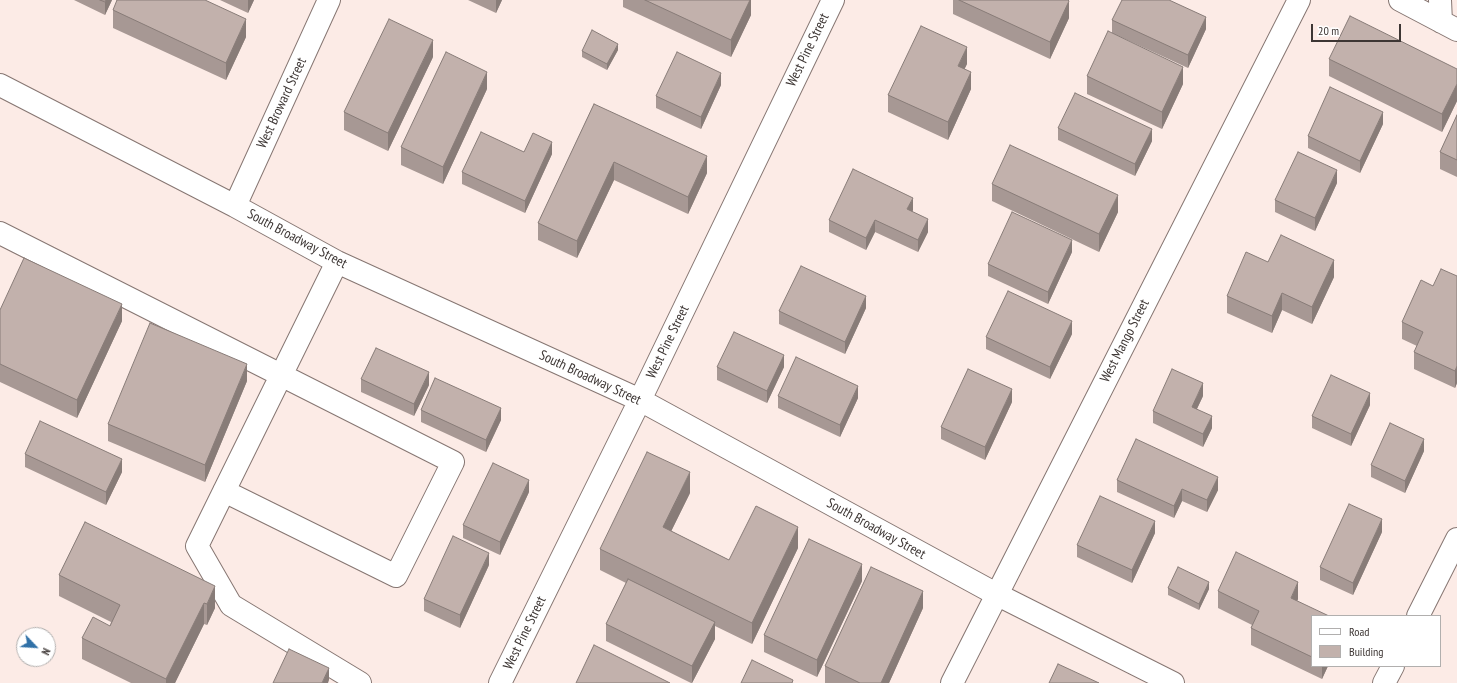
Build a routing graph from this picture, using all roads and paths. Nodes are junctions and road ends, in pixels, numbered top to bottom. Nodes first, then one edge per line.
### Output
1 (329, 0) edge
2 (832, 0) edge
3 (1299, 0) edge
4 (1400, 0) edge
5 (1440, 0) edge
6 (1449, 26) edge
7 (0, 85) edge
8 (235, 206) junction
9 (0, 233) edge
10 (336, 262) junction
11 (281, 376) junction
12 (640, 400) junction
13 (224, 491) junction
14 (1457, 539) edge
15 (996, 594) junction
16 (1419, 615) edge
17 (1392, 667) edge
18 (360, 683) edge
19 (500, 683) edge
20 (952, 683) edge
21 (1173, 683) edge
22 (1384, 683) edge

1 - 8 street, West Broward Street
2 - 12 street, West Pine Street
3 - 15 street, West Mango Street
4 - 6 street
5 - 6 street
7 - 8 street, South Broadway Street
8 - 10 street, South Broadway Street
9 - 11 street
10 - 11 street
10 - 12 street, South Broadway Street
11 - 13 street
11 - 13 street
12 - 15 street, South Broadway Street
12 - 19 street, West Pine Street
13 - 18 street
14 - 16 street
15 - 20 street, West Mango Street
15 - 21 street, South Broadway Street
17 - 22 street

